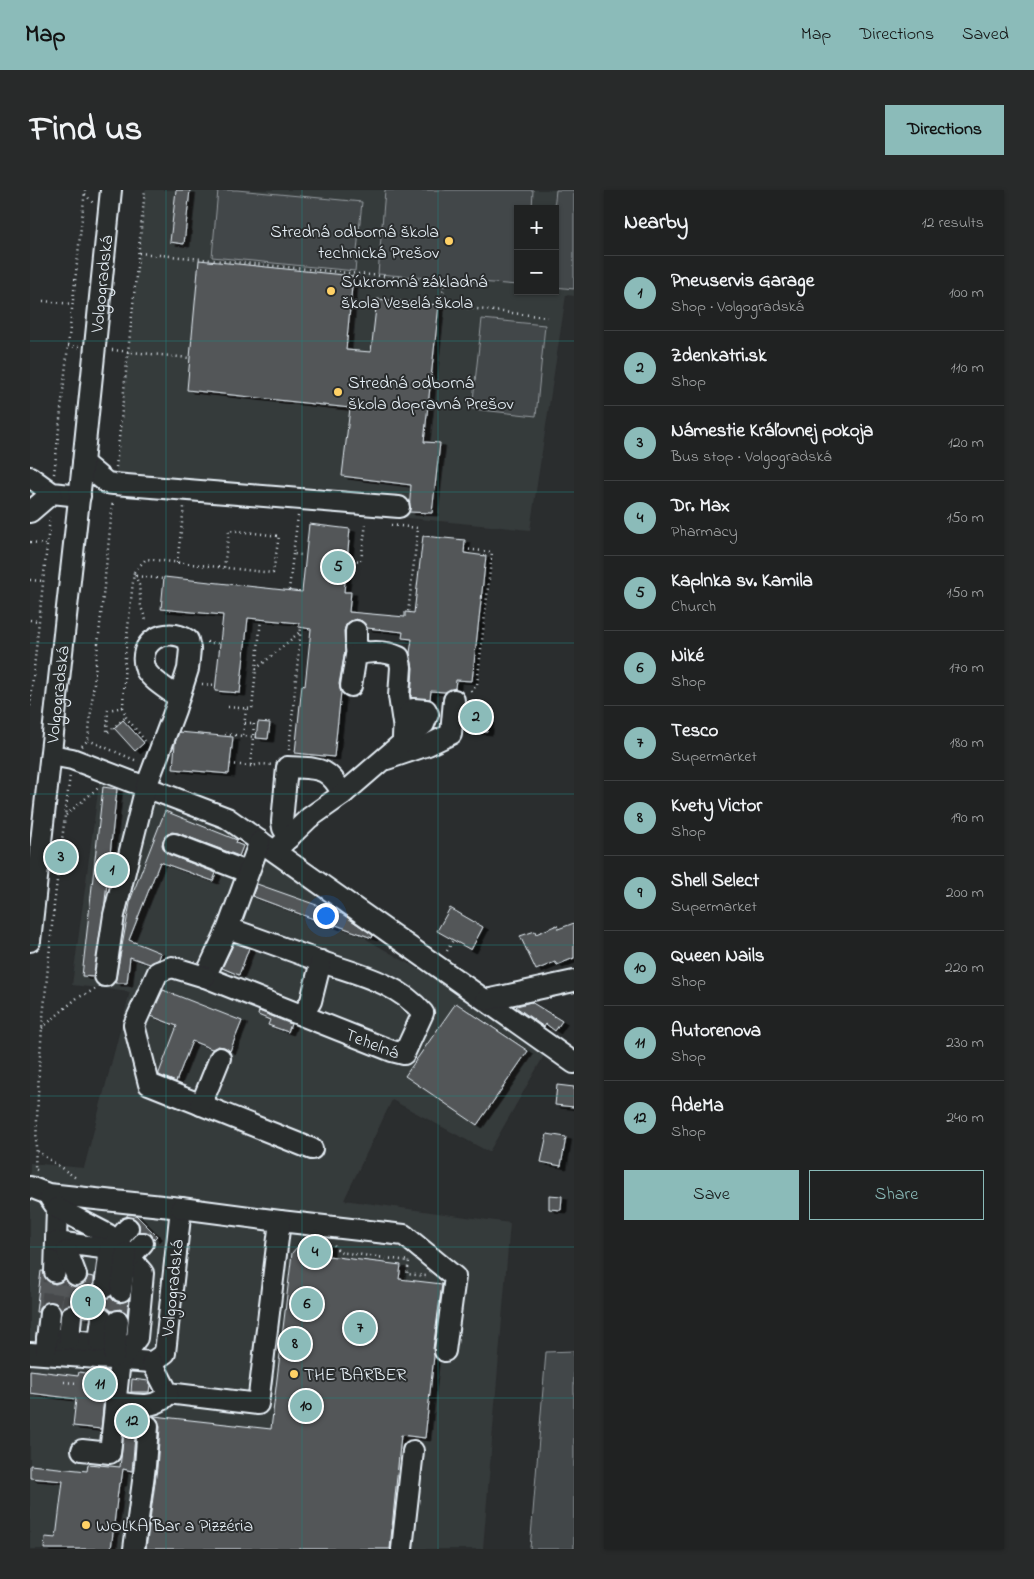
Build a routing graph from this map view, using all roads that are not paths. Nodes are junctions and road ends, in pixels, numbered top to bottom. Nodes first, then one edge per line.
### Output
1 (112, 190) edge
2 (83, 463) junction
3 (30, 477) edge
4 (110, 483) junction
5 (52, 494) junction
6 (80, 496) junction
7 (399, 507) dead end
8 (30, 512) edge
9 (351, 686) dead end
10 (179, 698) dead end
11 (454, 704) road end
12 (51, 754) junction
13 (383, 760) junction
14 (146, 787) junction
15 (343, 794) junction
16 (275, 843) junction
17 (174, 844) dead end
18 (247, 872) junction
19 (32, 892) edge
20 (228, 928) junction
21 (30, 942) edge
22 (321, 961) junction
23 (105, 976) road end
24 (206, 977) junction
25 (574, 981) edge
26 (486, 1000) junction
27 (303, 1015) junction
28 (220, 1058) dead end
29 (574, 1063) edge
30 (201, 1105) junction
31 (312, 1149) dead end
32 (44, 1191) edge
33 (181, 1208) junction
34 (280, 1221) junction
35 (126, 1244) junction
36 (63, 1246) junction
37 (66, 1274) tunnel mouth
38 (113, 1289) dead end
39 (61, 1315) tunnel mouth
40 (110, 1319) dead end
41 (50, 1345) edge
42 (112, 1351) junction
43 (445, 1351) dead end
44 (152, 1362) junction
45 (168, 1393) junction
46 (115, 1402) junction
47 (148, 1426) dead end
48 (82, 1450) dead end
49 (413, 1451) dead end
50 (134, 1549) edge
51 (402, 1549) edge

1 - 2 street, Volgogradská
2 - 4 street
2 - 6 street, Volgogradská
3 - 5 street
4 - 6 street
4 - 7 street
5 - 6 street
5 - 8 street
6 - 12 street, Volgogradská
9 - 13 street
10 - 14 street
11 - 13 street
12 - 14 street
12 - 19 street, Volgogradská
13 - 15 street
14 - 16 street
14 - 23 street
15 - 16 street
15 - 16 street
16 - 18 street
16 - 26 street
17 - 18 street
18 - 20 street
19 - 21 street, Volgogradská
20 - 22 street, Tehelná
20 - 24 street
22 - 27 street
22 - 27 street, Tehelná
24 - 27 street, Tehelná
24 - 30 street, Tehelná
25 - 26 street
26 - 29 street
28 - 30 street
30 - 31 street
32 - 33 street
32 - 35 street
32 - 36 street
33 - 34 street
33 - 44 street, Volgogradská
34 - 43 street
34 - 45 street
35 - 36 street
35 - 38 street
35 - 42 street
36 - 37 street
39 - 41 street
40 - 42 street
41 - 42 street
41 - 42 street
42 - 44 street
42 - 46 street
44 - 45 street
45 - 46 street
46 - 48 street
47 - 50 street
49 - 51 street

